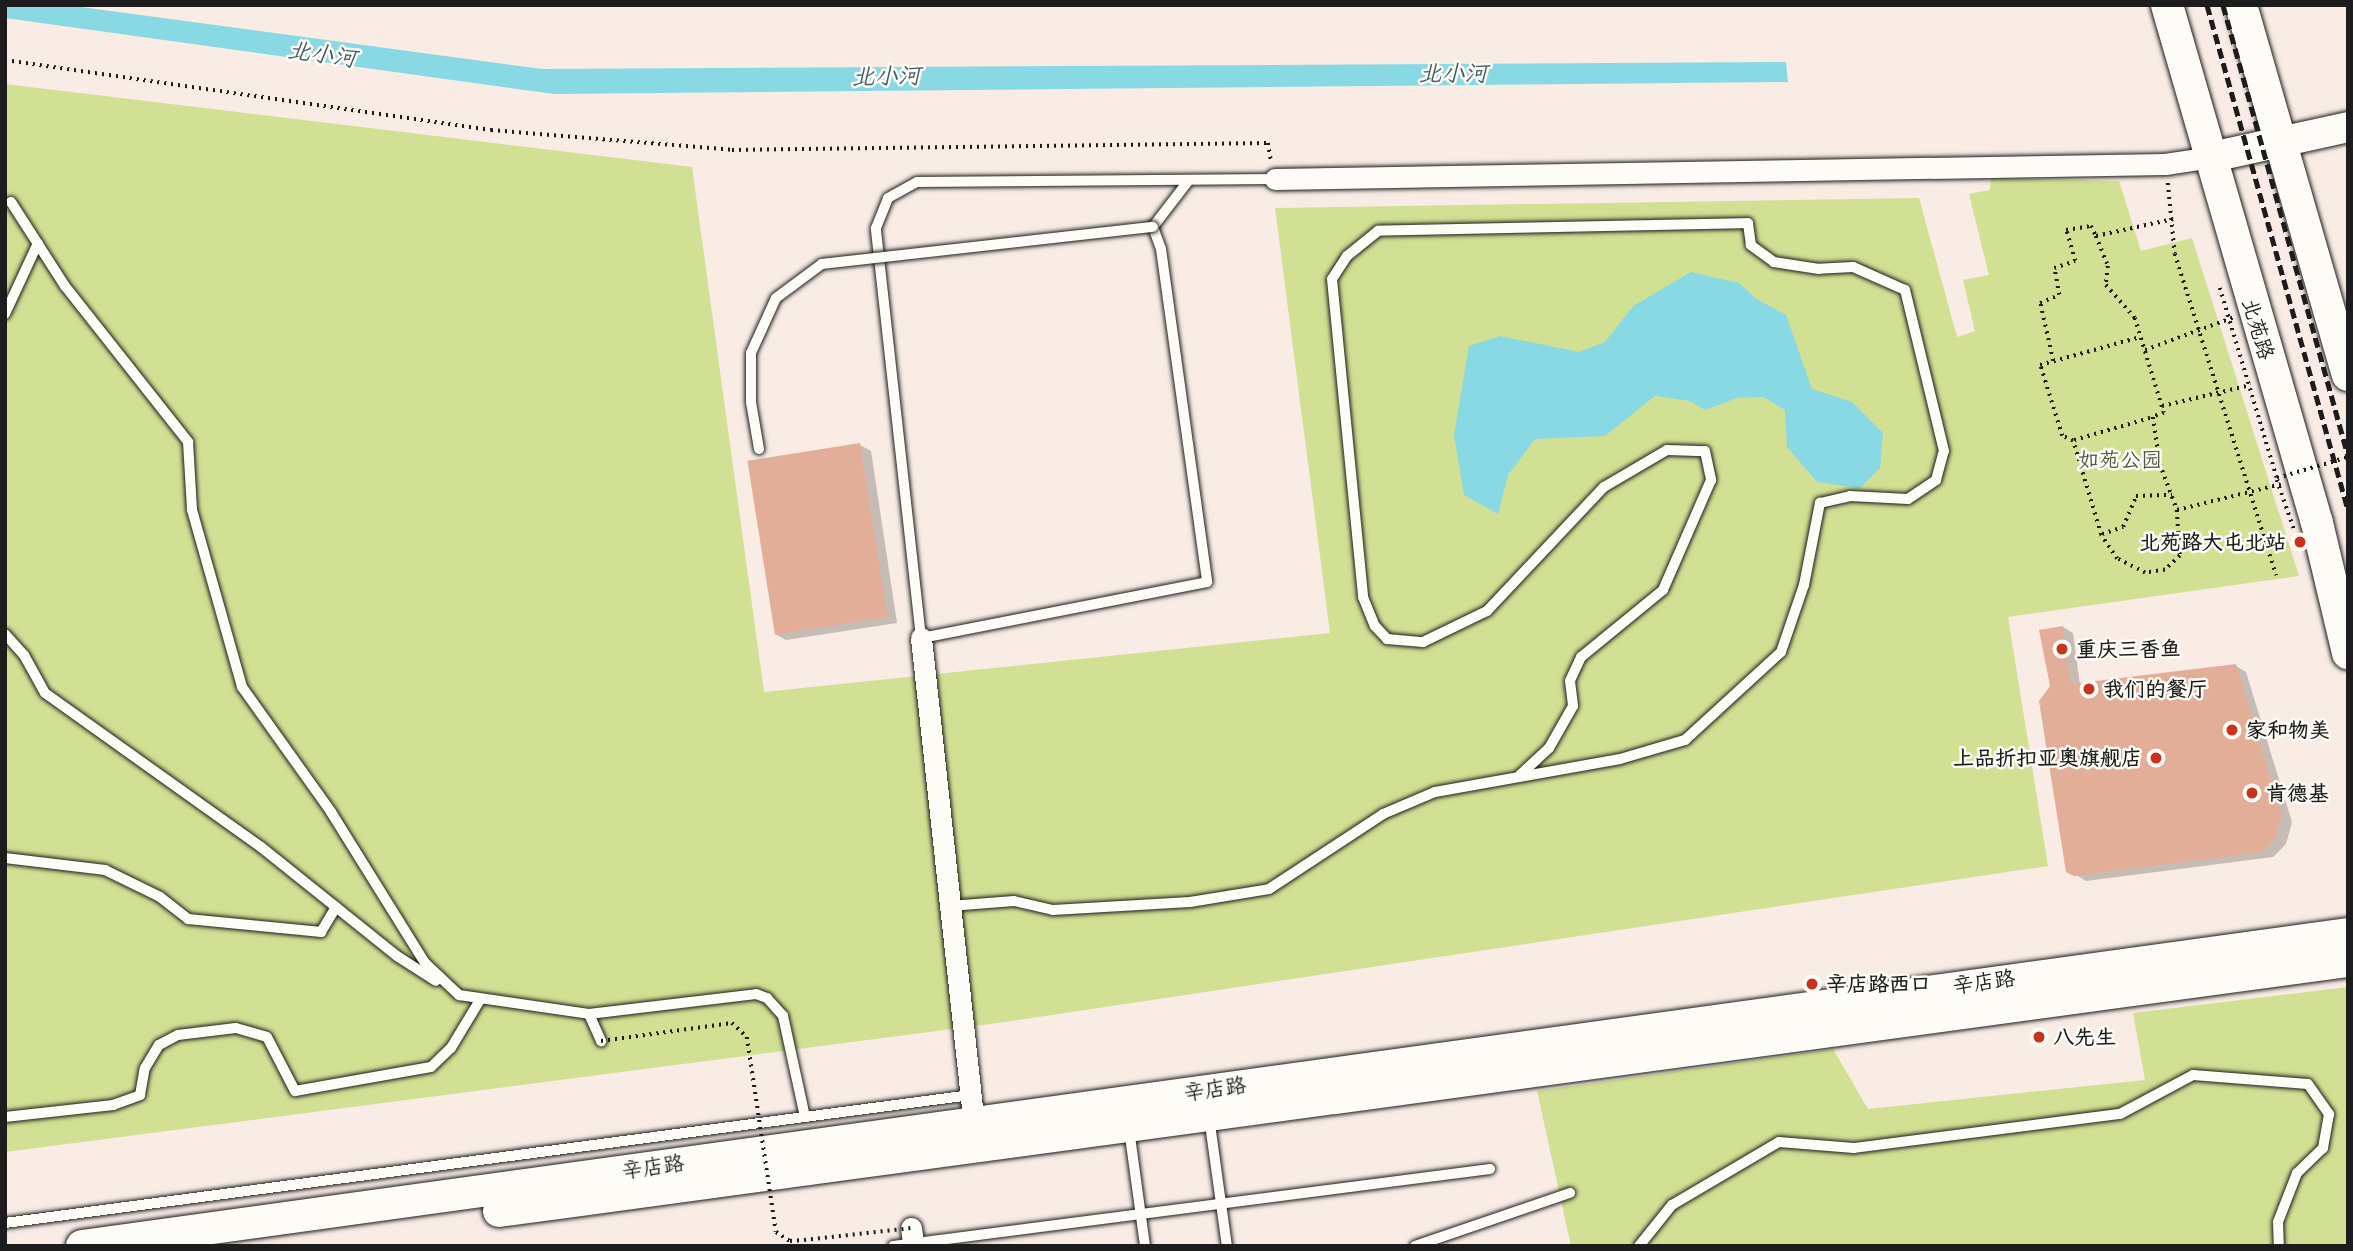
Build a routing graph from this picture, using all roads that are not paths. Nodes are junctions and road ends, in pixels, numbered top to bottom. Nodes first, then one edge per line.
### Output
1 (2167, 5) edge
2 (2241, 5) edge
3 (2348, 127) edge
4 (2282, 144) junction
5 (2212, 157) junction
6 (1189, 180) junction
7 (1275, 180) joint
8 (11, 202) dead end
9 (1153, 227) junction
10 (38, 243) junction
11 (5, 314) edge
12 (2348, 375) edge
13 (759, 449) dead end
14 (5, 634) edge
15 (921, 638) junction
16 (2348, 653) edge
17 (1521, 775) junction
18 (5, 858) edge
19 (950, 906) junction
20 (336, 907) junction
21 (2348, 934) edge
22 (2348, 961) edge
23 (458, 995) junction
24 (480, 1000) junction
25 (589, 1014) junction
26 (601, 1041) road end
27 (1209, 1115) junction
28 (5, 1117) edge
29 (805, 1117) junction
30 (974, 1122) junction
31 (1129, 1126) junction
32 (1490, 1169) dead end
33 (1570, 1193) dead end
34 (1221, 1203) junction
35 (1140, 1214) junction
36 (5, 1223) edge
37 (905, 1239) edge
38 (82, 1246) edge
39 (238, 1246) edge
40 (1145, 1246) edge
41 (1227, 1246) edge
42 (1415, 1246) edge
43 (1639, 1246) edge
44 (2279, 1246) edge

1 - 5 main road, 北苑路
2 - 4 main road
3 - 4 street
4 - 5 street
4 - 12 main road
5 - 7 street
5 - 16 main road, 北苑路
6 - 7 lane
6 - 9 lane
6 - 15 lane
8 - 10 lane
9 - 13 lane, bridge
9 - 15 lane
10 - 11 lane
10 - 23 lane
14 - 20 lane
15 - 19 street
17 - 17 lane
17 - 19 lane
18 - 20 lane
19 - 30 street
20 - 23 lane
21 - 30 main road, 辛店路
22 - 27 main road, 辛店路
23 - 24 lane
24 - 25 lane
24 - 28 lane
25 - 26 lane
25 - 29 lane
27 - 31 main road, 辛店路
27 - 34 lane
29 - 30 lane
29 - 36 lane
30 - 31 main road, 辛店路
30 - 38 main road, 辛店路
30 - 39 main road, 辛店路
31 - 35 lane
32 - 34 lane
33 - 42 lane
34 - 35 lane
34 - 41 lane
35 - 37 lane
35 - 40 lane
43 - 44 lane

